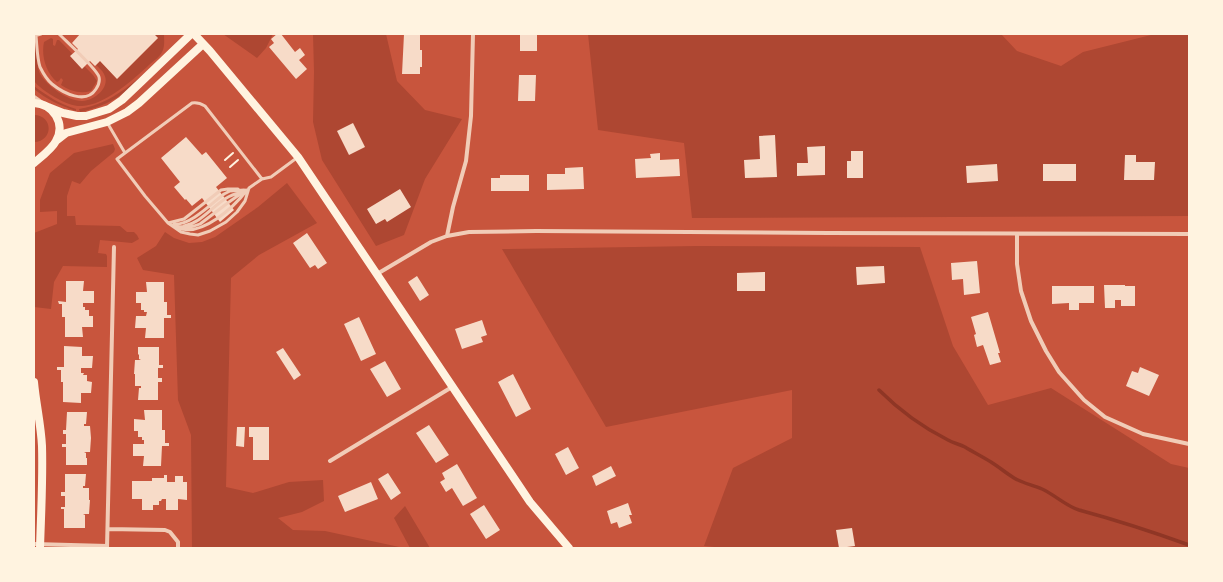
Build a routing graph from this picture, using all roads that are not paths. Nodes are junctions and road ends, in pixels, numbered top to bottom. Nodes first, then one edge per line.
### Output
1 (41, 34) edge
2 (59, 34) edge
3 (190, 34) edge
4 (194, 34) edge
5 (473, 34) edge
6 (35, 36) edge
7 (203, 44) junction
8 (34, 97) edge
9 (34, 103) edge
10 (47, 106) junction
11 (107, 122) junction
12 (57, 140) junction
13 (46, 151) junction
14 (125, 153) junction
15 (34, 154) edge
16 (298, 157) junction
17 (34, 163) edge
18 (262, 179) junction
19 (249, 188) junction
20 (168, 223) junction
21 (1017, 234) junction
22 (1189, 234) edge
23 (447, 236) junction
24 (114, 247) dead end
25 (378, 274) junction
26 (34, 387) edge
27 (452, 387) junction
28 (34, 403) edge
29 (1189, 444) edge
30 (330, 461) dead end
31 (108, 528) junction
32 (38, 546) edge
33 (107, 547) edge
34 (178, 548) edge
35 (568, 548) edge

1 - 6 lane
2 - 6 lane
3 - 10 main road
4 - 7 main road
5 - 23 street
7 - 11 main road
7 - 16 main road
8 - 10 street
9 - 10 main road
10 - 12 main road
11 - 12 main road
11 - 14 lane
12 - 13 main road
13 - 15 main road
13 - 17 main road
14 - 18 lane
14 - 20 lane
16 - 18 lane
16 - 25 main road
18 - 19 lane
19 - 20 lane
19 - 20 lane
19 - 20 lane
19 - 20 lane
21 - 22 street
21 - 23 street
21 - 29 street
23 - 25 street
24 - 31 street
25 - 27 main road
26 - 28 main road
26 - 32 main road
27 - 30 street
27 - 35 main road
31 - 33 street
31 - 34 street
32 - 33 street

